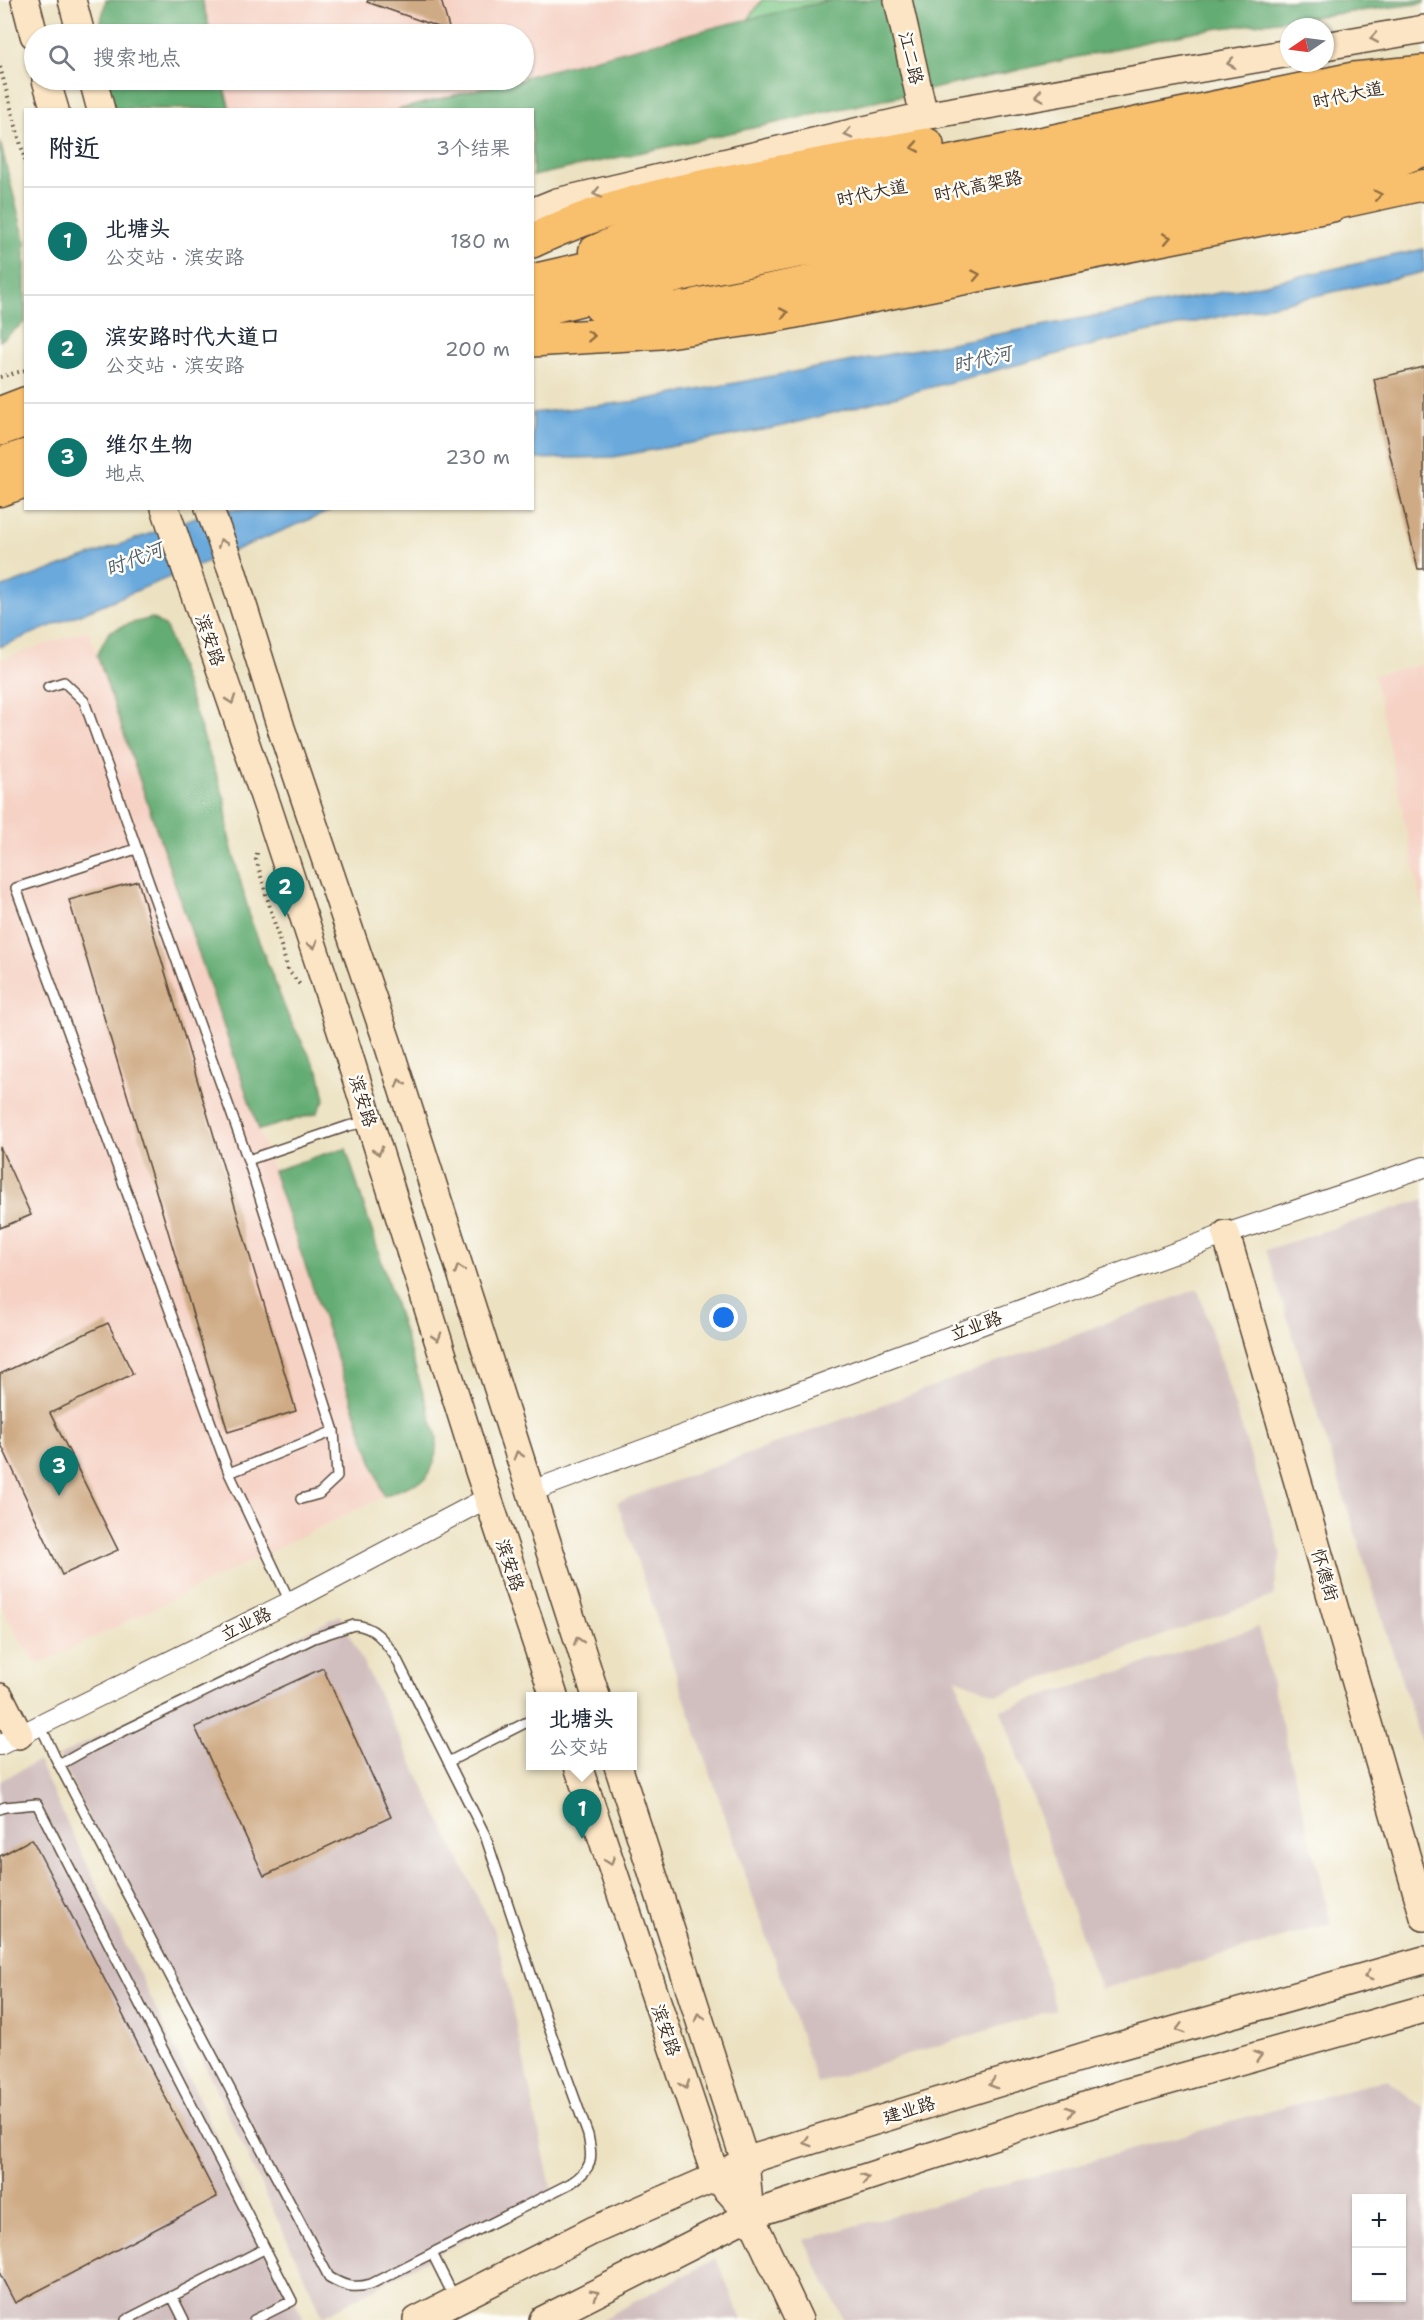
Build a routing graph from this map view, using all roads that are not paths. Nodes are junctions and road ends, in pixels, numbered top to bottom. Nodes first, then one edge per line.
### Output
1 (25, 0) edge
2 (72, 0) edge
3 (898, 0) edge
4 (31, 24) edge
5 (78, 24) edge
6 (1424, 29) edge
7 (1334, 44) edge
8 (1280, 55) edge
9 (1424, 57) edge
10 (1424, 72) edge
11 (1424, 80) edge
12 (49, 90) edge
13 (96, 90) edge
14 (1221, 91) joint
15 (1424, 93) edge
16 (54, 108) edge
17 (100, 108) edge
18 (924, 116) junction
19 (1424, 126) edge
20 (1424, 147) edge
21 (1424, 185) edge
22 (1332, 206) joint
23 (534, 211) edge
24 (701, 214) joint
25 (534, 240) edge
26 (594, 251) junction
27 (534, 265) edge
28 (534, 281) edge
29 (698, 305) joint
30 (599, 307) junction
31 (534, 310) edge
32 (534, 322) edge
33 (534, 340) edge
34 (24, 403) edge
35 (0, 412) edge
36 (24, 421) edge
37 (0, 429) edge
38 (24, 457) edge
39 (0, 464) edge
40 (24, 483) edge
41 (0, 491) edge
42 (210, 512) edge
43 (169, 520) edge
44 (48, 687) dead end
45 (136, 849) junction
46 (369, 1121) junction
47 (248, 1160) junction
48 (1424, 1167) edge
49 (1226, 1233) junction
50 (334, 1431) junction
51 (229, 1473) junction
52 (529, 1492) junction
53 (489, 1497) junction
54 (301, 1499) dead end
55 (290, 1602) junction
56 (553, 1692) edge
57 (595, 1692) edge
58 (0, 1697) edge
59 (526, 1723) edge
60 (20, 1735) edge
61 (448, 1762) junction
62 (59, 1765) junction
63 (579, 1770) edge
64 (619, 1770) edge
65 (0, 1809) edge
66 (1424, 1917) edge
67 (1424, 1960) edge
68 (1424, 2009) edge
69 (745, 2161) junction
70 (716, 2177) junction
71 (750, 2216) junction
72 (264, 2249) junction
73 (432, 2253) junction
74 (172, 2296) junction
75 (455, 2299) junction
76 (126, 2320) edge
77 (184, 2320) edge
78 (254, 2320) edge
79 (417, 2320) edge
80 (543, 2320) edge
81 (799, 2320) edge

1 - 4 main road
2 - 5 main road
3 - 18 main road, 江二路
6 -> 7 main road
8 -> 18 main road
9 - 14 main road
10 - 24 highway
11 - 26 main road, 时代大道
12 - 16 main road
13 - 17 main road
14 -> 25 highway
15 - 28 highway, 时代高架路
18 -> 23 main road
19 - 31 highway, 时代高架路
20 - 29 highway
20 - 30 main road
22 -> 21 main road
33 -> 22 highway
24 - 26 main road
26 - 27 main road, 时代大道
29 - 30 main road
30 - 32 main road
34 - 35 main road
36 - 37 highway
38 - 39 highway
40 - 41 main road
52 -> 42 main road
43 -> 46 main road, 滨安路
44 - 45 lane
45 - 47 lane
45 - 51 lane
46 - 47 lane
46 -> 53 main road, 滨安路
47 - 50 lane
48 - 49 street, 立业路
49 - 52 street, 立业路
49 - 66 main road, 怀德街
50 - 51 lane
50 - 54 lane
51 - 55 lane
57 -> 52 main road
53 - 55 street, 立业路
53 - 56 main road, 滨安路
55 - 60 street, 立业路
58 - 60 main road
59 - 61 lane
60 - 62 lane
61 - 62 lane
61 - 73 lane
62 - 73 lane
63 -> 70 main road, 滨安路
69 -> 64 main road, 滨安路
65 - 72 lane
67 -> 69 main road, 建业路
71 -> 68 main road
69 - 70 main road, 建业路
69 - 71 main road, 滨安路
70 - 71 main road, 滨安路
70 - 75 main road, 建业路
80 -> 71 main road
71 - 81 main road, 滨安路
72 - 74 lane
72 - 78 lane
73 - 75 lane
74 - 76 lane
74 - 77 lane
75 - 79 main road, 建业路

